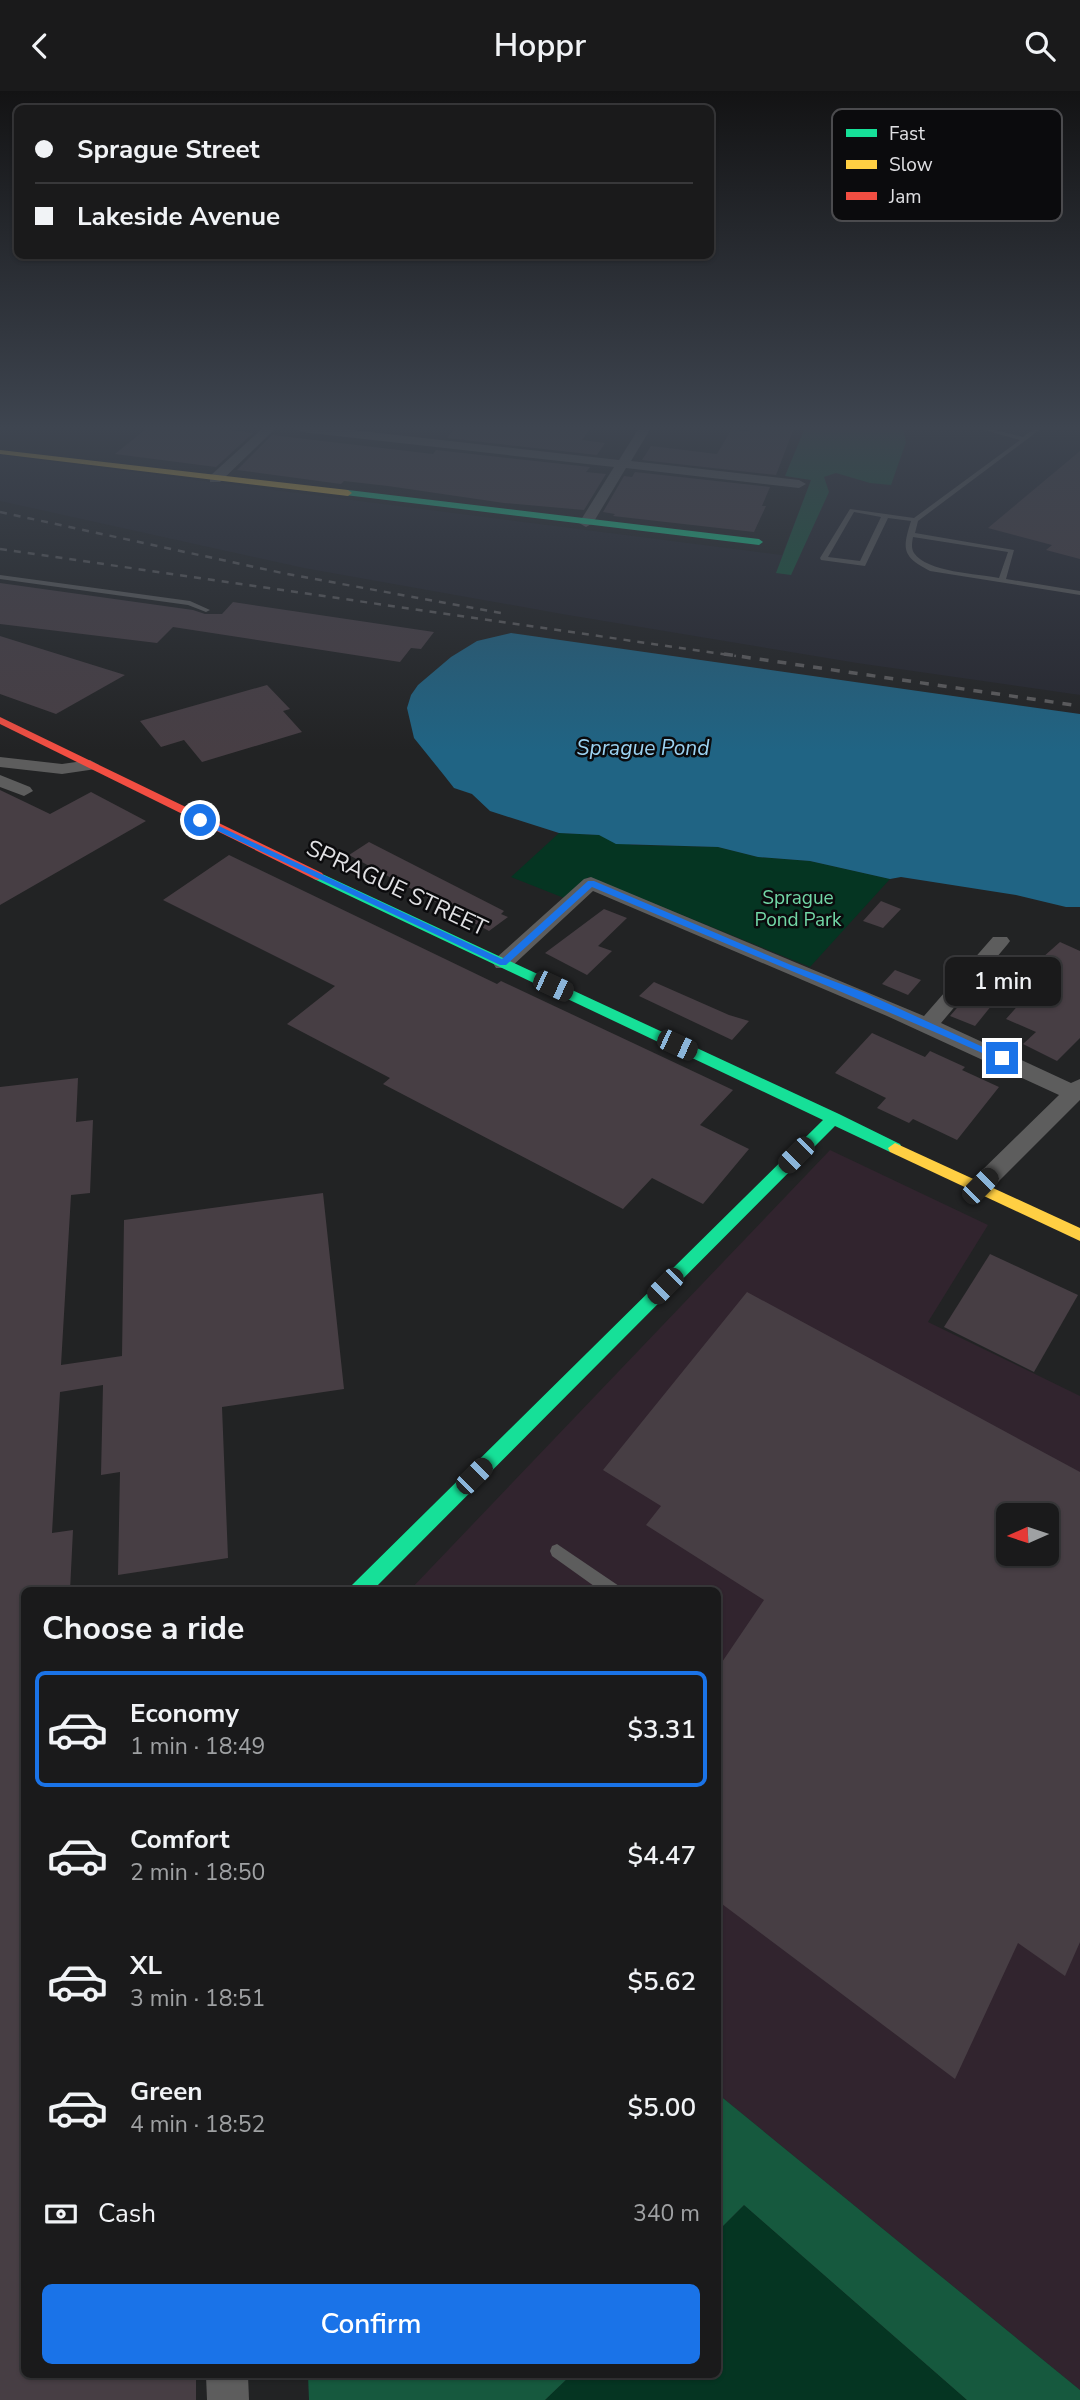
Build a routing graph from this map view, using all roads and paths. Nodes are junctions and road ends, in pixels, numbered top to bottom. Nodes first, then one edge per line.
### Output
1 (702, 536) edge
2 (837, 536) edge
3 (876, 536) edge
4 (910, 536) edge
5 (921, 536) edge
6 (759, 542) dead end
7 (0, 576) edge
8 (1002, 581) junction
9 (1080, 593) edge
10 (206, 610) dead end
11 (0, 720) edge
12 (0, 762) edge
13 (90, 765) junction
14 (0, 780) edge
15 (24, 791) dead end
16 (1000, 941) dead end
17 (503, 963) junction
18 (929, 1024) junction
19 (1077, 1090) edge
20 (834, 1118) junction
21 (980, 1186) junction
22 (1080, 1235) edge
23 (557, 1551) dead end
24 (363, 1587) edge
25 (608, 1587) edge
26 (227, 2378) edge
27 (228, 2400) edge

1 - 6 street
2 - 3 lane
4 - 8 lane
5 - 8 lane
7 - 10 lane
8 - 9 lane
11 - 13 street, SPRAGUE STREET
12 - 13 street
13 - 17 street, SPRAGUE STREET
14 - 15 street
16 - 18 street
17 - 18 street
17 - 20 street, SPRAGUE STREET
18 - 19 street
19 - 21 street
20 - 21 street, SPRAGUE STREET
20 - 24 street
21 - 22 street, SPRAGUE STREET
23 - 25 lane
26 - 27 street

